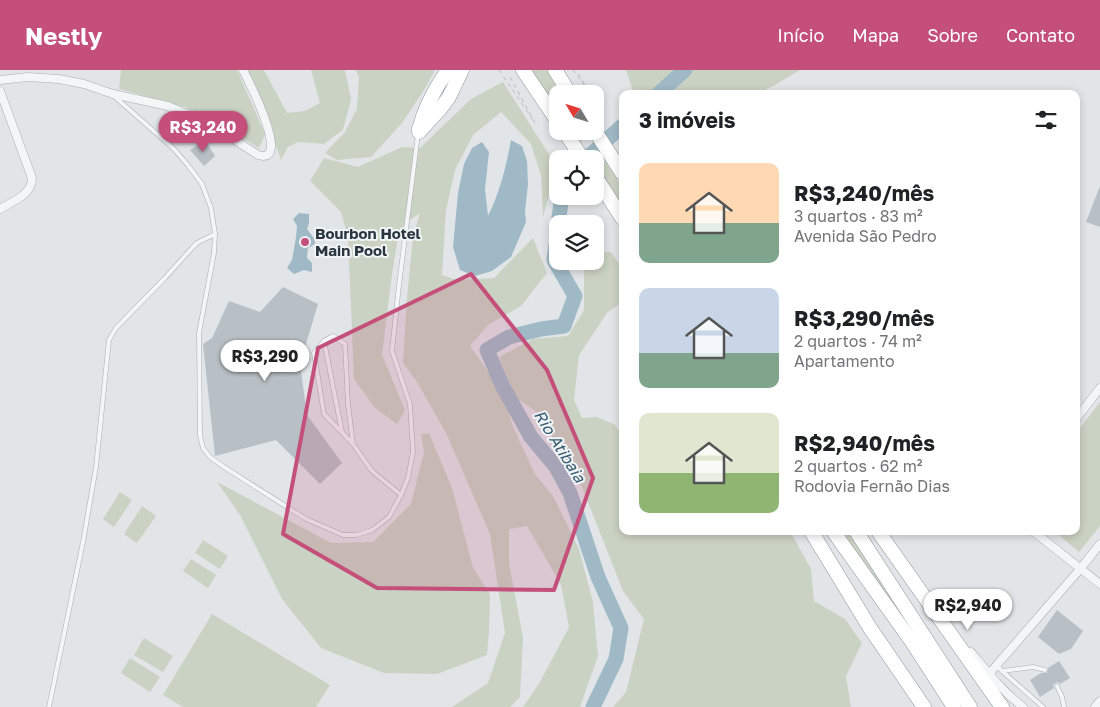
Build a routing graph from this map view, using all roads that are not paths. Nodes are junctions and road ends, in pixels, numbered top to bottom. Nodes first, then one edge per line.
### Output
1 (243, 70) edge
2 (448, 70) edge
3 (462, 70) edge
4 (555, 70) edge
5 (520, 72) edge
6 (0, 80) edge
7 (564, 85) edge
8 (0, 91) edge
9 (113, 94) junction
10 (549, 110) edge
11 (418, 132) junction
12 (601, 140) edge
13 (619, 168) edge
14 (604, 189) edge
15 (0, 209) edge
16 (619, 213) edge
17 (215, 234) junction
18 (324, 341) junction
19 (1100, 388) edge
20 (1080, 414) edge
21 (342, 432) junction
22 (352, 444) junction
23 (401, 495) junction
24 (813, 535) edge
25 (837, 535) edge
26 (859, 535) edge
27 (881, 535) edge
28 (1037, 535) edge
29 (1100, 544) edge
30 (1081, 568) junction
31 (1100, 584) edge
32 (929, 602) junction
33 (1000, 668) junction
34 (1045, 670) dead end
35 (989, 674) junction
36 (1057, 686) dead end
37 (1100, 701) edge
38 (49, 707) edge
39 (924, 707) edge
40 (954, 707) edge
41 (970, 707) edge
42 (1002, 707) edge
43 (1023, 707) edge
44 (1043, 707) edge
45 (1064, 707) edge
46 (1095, 707) edge

1 - 9 street
2 - 11 highway
3 - 11 highway
4 - 7 highway
5 - 10 highway
6 - 9 street
8 - 15 street
9 - 17 lane
11 - 23 lane
12 - 13 highway
14 - 16 highway
17 - 23 lane
17 - 38 lane
18 - 21 lane
18 - 21 lane
18 - 22 lane
19 - 20 street
21 - 22 lane
22 - 23 lane
24 - 39 highway
25 - 40 highway
26 - 41 highway
27 - 32 highway
28 - 30 street
29 - 30 street
30 - 31 street
30 - 33 street
32 - 35 street
32 - 42 highway
33 - 34 lane
33 - 35 street
33 - 44 lane
35 - 43 street
36 - 45 lane
37 - 46 street

